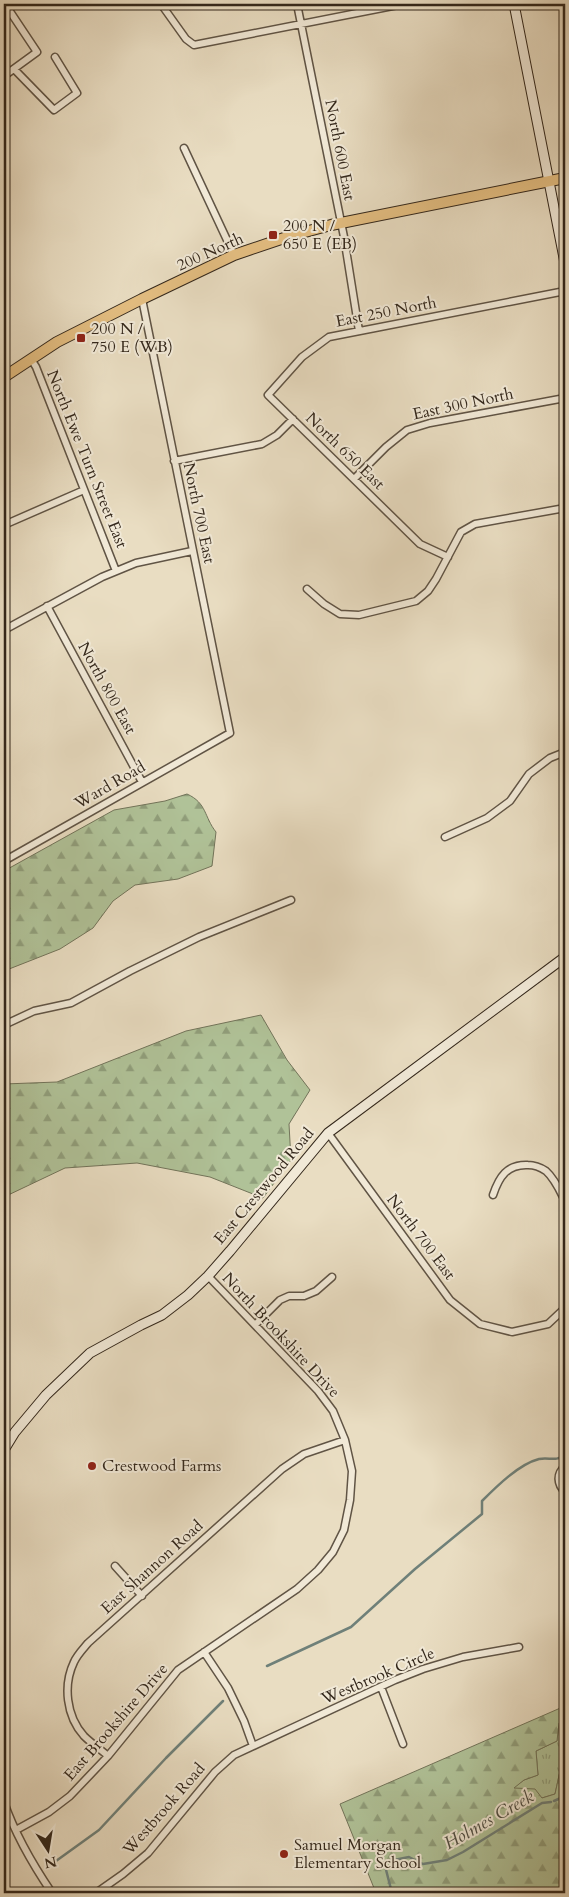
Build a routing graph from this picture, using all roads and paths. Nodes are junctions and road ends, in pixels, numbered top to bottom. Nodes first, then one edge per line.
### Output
1 (5, 4) edge
2 (161, 4) edge
3 (297, 4) edge
4 (403, 4) edge
5 (514, 4) edge
6 (302, 24) junction
7 (54, 57) dead end
8 (14, 69) junction
9 (4, 76) edge
10 (184, 148) dead end
11 (565, 178) edge
12 (549, 182) junction
13 (341, 223) junction
14 (234, 256) junction
15 (565, 263) edge
16 (565, 291) edge
17 (142, 299) junction
18 (359, 331) junction
19 (31, 359) junction
20 (4, 377) edge
21 (565, 398) edge
22 (293, 419) junction
23 (174, 461) junction
24 (354, 478) junction
25 (84, 490) junction
26 (565, 508) edge
27 (4, 525) edge
28 (192, 551) junction
29 (448, 557) junction
30 (116, 571) junction
31 (307, 589) dead end
32 (47, 606) junction
33 (4, 630) edge
34 (230, 733) joint
35 (565, 752) edge
36 (142, 782) junction
37 (445, 837) dead end
38 (4, 861) edge
39 (291, 900) dead end
40 (565, 957) edge
41 (4, 1025) edge
42 (328, 1133) junction
43 (493, 1195) dead end
44 (565, 1201) edge
45 (208, 1276) junction
46 (332, 1277) dead end
47 (565, 1308) edge
48 (255, 1325) junction
49 (345, 1440) junction
50 (5, 1446) edge
51 (565, 1466) edge
52 (565, 1492) edge
53 (344, 1530) joint
54 (116, 1566) dead end
55 (142, 1596) junction
56 (519, 1647) dead end
57 (204, 1652) junction
58 (381, 1686) junction
59 (402, 1744) dead end
60 (253, 1746) junction
61 (108, 1756) junction
62 (4, 1802) edge
63 (16, 1830) junction
64 (52, 1893) edge
65 (96, 1893) edge

1 - 8 street
2 - 6 street
3 - 6 street, North 600 East
4 - 6 street
5 - 12 street
6 - 13 street, North 600 East
7 - 8 street
8 - 9 street
10 - 14 street
11 - 12 main road, 200 North
12 - 13 main road, 200 North
12 - 15 street
13 - 14 main road, 200 North
13 - 18 street, North 600 East
14 - 17 main road, 200 North
16 - 18 street, East 250 North
17 - 19 main road, 200 North
17 - 23 street, North 700 East
18 - 22 street, East 250 North
19 - 20 main road, 200 North
19 - 25 street, North Ewe Turn Street East
21 - 24 street, East 300 North
22 - 23 street, North 650 East
22 - 24 street, North 650 East
23 - 28 street, North 700 East
24 - 29 street, North 650 East
25 - 27 street
25 - 30 street, North Ewe Turn Street East
26 - 29 street
28 - 30 street
28 - 34 street, North 700 East
29 - 31 street
30 - 32 street
32 - 33 street
32 - 36 street, North 800 East
34 - 36 street, Ward Road
35 - 37 street
36 - 38 street, Ward Road
39 - 41 street
40 - 42 street, East Crestwood Road
42 - 45 street, East Crestwood Road
42 - 47 street, North 700 East
43 - 44 street
45 - 48 street, North Brookshire Drive
45 - 50 street, East Crestwood Road
46 - 48 street
48 - 49 street, North Brookshire Drive
49 - 53 street, North Brookshire Drive
49 - 55 street, East Shannon Road
51 - 52 street
53 - 57 street, East Brookshire Drive
54 - 55 street
55 - 61 street, East Shannon Road
56 - 58 street, Westbrook Circle
57 - 60 street
57 - 61 street, East Brookshire Drive
58 - 59 street
58 - 60 street, Westbrook Circle
60 - 65 street, Westbrook Road
61 - 63 street, East Brookshire Drive
62 - 63 street
63 - 64 street

